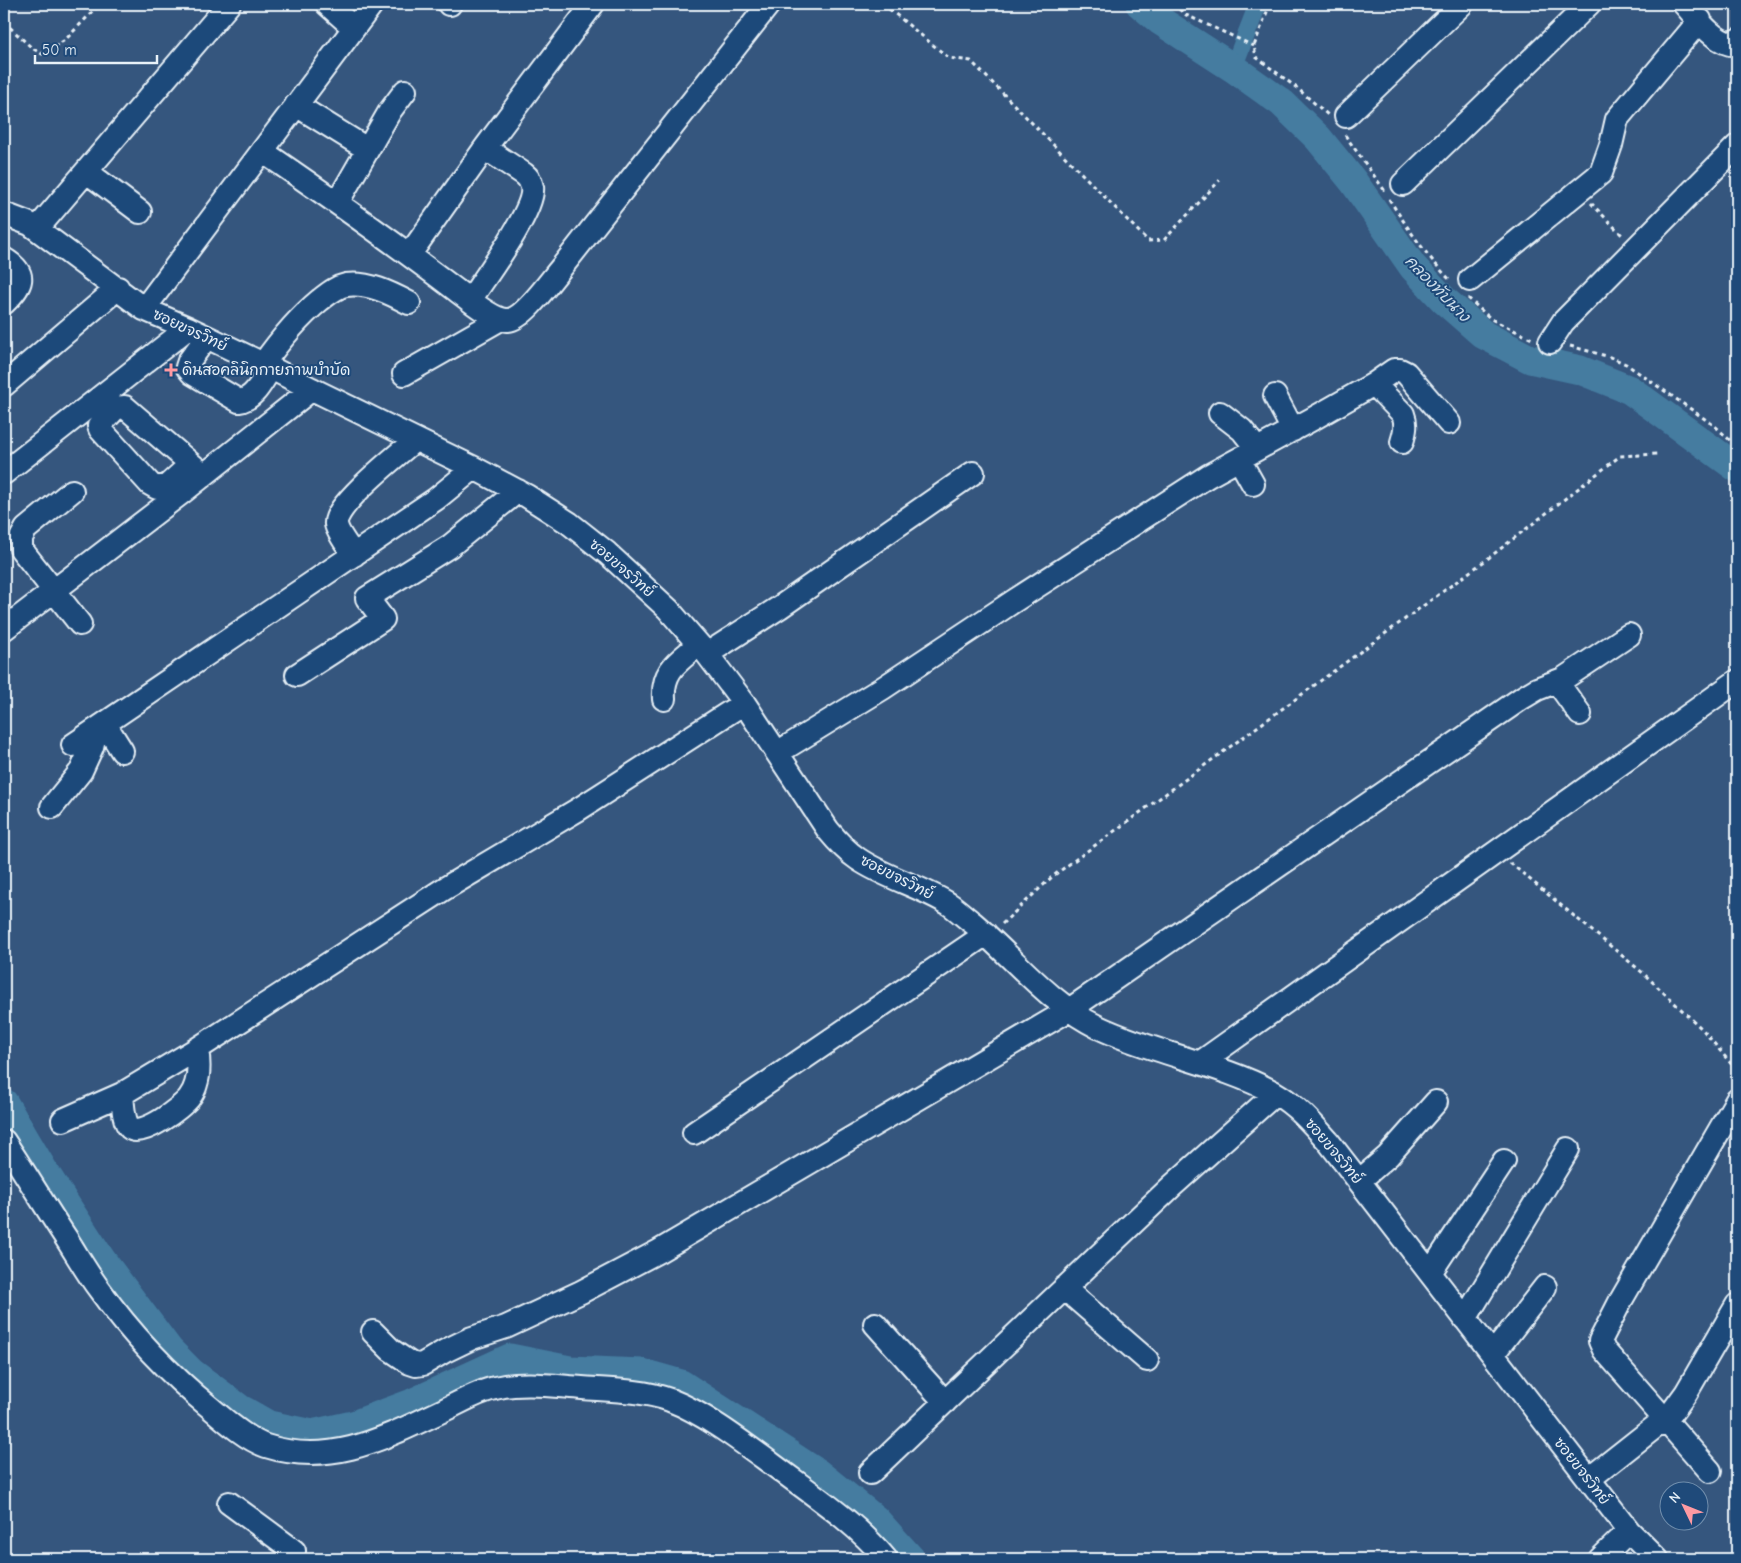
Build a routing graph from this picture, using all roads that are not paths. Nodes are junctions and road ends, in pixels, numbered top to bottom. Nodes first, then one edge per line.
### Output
1 (229, 4) edge
2 (327, 4) edge
3 (372, 4) edge
4 (593, 4) edge
5 (769, 4) edge
6 (1462, 4) edge
7 (1589, 4) edge
8 (1684, 4) edge
9 (1705, 26) junction
10 (354, 28) junction
11 (1737, 40) edge
12 (1683, 58) dead end
13 (405, 91) dead end
14 (296, 105) junction
15 (1341, 123) road end
16 (1737, 146) edge
17 (485, 148) junction
18 (368, 150) junction
19 (262, 151) junction
20 (87, 172) junction
21 (1404, 184) dead end
22 (337, 202) junction
23 (140, 212) dead end
24 (4, 214) edge
25 (38, 229) junction
26 (410, 254) junction
27 (4, 259) edge
28 (1462, 286) road end
29 (118, 288) junction
30 (470, 300) junction
31 (4, 303) edge
32 (408, 303) dead end
33 (144, 309) junction
34 (499, 320) junction
35 (197, 332) junction
36 (1550, 342) road end
37 (267, 366) junction
38 (404, 374) dead end
39 (1374, 384) junction
40 (4, 385) edge
41 (312, 389) junction
42 (1275, 396) dead end
43 (1220, 413) dead end
44 (1450, 423) dead end
45 (1293, 430) junction
46 (415, 440) junction
47 (1402, 442) dead end
48 (1248, 454) junction
49 (474, 468) junction
50 (4, 473) edge
51 (973, 473) dead end
52 (1253, 484) dead end
53 (72, 491) dead end
54 (518, 491) junction
55 (354, 555) junction
56 (54, 591) junction
57 (80, 624) dead end
58 (4, 629) edge
59 (1629, 635) dead end
60 (702, 649) junction
61 (297, 675) dead end
62 (1737, 681) edge
63 (1557, 682) junction
64 (664, 699) dead end
65 (744, 703) junction
66 (1580, 714) dead end
67 (100, 727) junction
68 (74, 745) dead end
69 (122, 751) dead end
70 (777, 753) junction
71 (52, 807) dead end
72 (987, 935) junction
73 (1069, 1010) junction
74 (197, 1049) junction
75 (1200, 1062) junction
76 (122, 1094) junction
77 (1275, 1094) junction
78 (1737, 1100) edge
79 (1436, 1102) dead end
80 (62, 1120) dead end
81 (694, 1133) dead end
82 (4, 1141) edge
83 (1568, 1149) dead end
84 (1504, 1161) dead end
85 (1359, 1181) junction
86 (1430, 1273) junction
87 (1546, 1287) dead end
88 (1064, 1288) junction
89 (1737, 1305) edge
90 (1465, 1319) junction
91 (875, 1324) dead end
92 (373, 1332) dead end
93 (1493, 1354) junction
94 (1147, 1360) dead end
95 (945, 1402) junction
96 (1664, 1420) junction
97 (1710, 1471) dead end
98 (870, 1473) dead end
99 (1589, 1479) junction
100 (228, 1503) dead end
101 (1629, 1531) junction
102 (293, 1559) edge
103 (886, 1559) edge
104 (1600, 1559) edge
105 (1657, 1559) edge

1 - 20 street
2 - 10 street
3 - 10 street
4 - 17 street
5 - 34 street
6 - 15 street
7 - 21 street
8 - 9 street
9 - 11 street
9 - 12 street
9 - 28 street
10 - 14 street
13 - 18 street
14 - 18 street
14 - 19 street
16 - 36 street
17 - 26 street
17 - 30 street
18 - 22 street
19 - 22 street
19 - 33 street
20 - 23 street
20 - 25 street
22 - 26 street
24 - 25 street, ซอยขจรวิทย์
25 - 29 street, ซอยขจรวิทย์
26 - 30 street
27 - 31 street
29 - 33 street, ซอยขจรวิทย์
29 - 40 street
30 - 34 street
32 - 37 street
33 - 35 street, ซอยขจรวิทย์
34 - 38 street
35 - 37 street, ซอยขจรวิทย์
35 - 37 street
35 - 50 street
37 - 41 street, ซอยขจรวิทย์
39 - 44 street
39 - 45 street
39 - 47 street
41 - 46 street, ซอยขจรวิทย์
41 - 56 street
42 - 45 street
43 - 48 street
45 - 48 street
46 - 49 street, ซอยขจรวิทย์
46 - 55 street
48 - 52 street
48 - 70 street
49 - 54 street, ซอยขจรวิทย์
49 - 55 street
51 - 60 street
53 - 56 street
54 - 60 street, ซอยขจรวิทย์
54 - 61 street
55 - 67 street
56 - 57 street
56 - 58 street
59 - 63 street
60 - 64 street
60 - 65 street, ซอยขจรวิทย์
62 - 75 street
63 - 66 street
63 - 73 street
65 - 70 street, ซอยขจรวิทย์
65 - 74 street
67 - 68 street
67 - 69 street
67 - 71 street
70 - 72 street, ซอยขจรวิทย์
72 - 73 street, ซอยขจรวิทย์
72 - 81 street
73 - 75 street, ซอยขจรวิทย์
73 - 92 street
74 - 76 street
74 - 76 street
75 - 77 street, ซอยขจรวิทย์
76 - 80 street
77 - 85 street, ซอยขจรวิทย์
77 - 88 street
78 - 96 street
79 - 85 street
82 - 103 street
83 - 90 street
84 - 86 street
85 - 86 street, ซอยขจรวิทย์
86 - 90 street, ซอยขจรวิทย์
87 - 93 street
88 - 94 street
88 - 95 street
89 - 96 street
90 - 93 street, ซอยขจรวิทย์
91 - 95 street
93 - 99 street, ซอยขจรวิทย์
95 - 98 street
96 - 97 street
96 - 99 street
99 - 101 street, ซอยขจรวิทย์
100 - 102 street
101 - 104 street
101 - 105 street, ซอยขจรวิทย์

